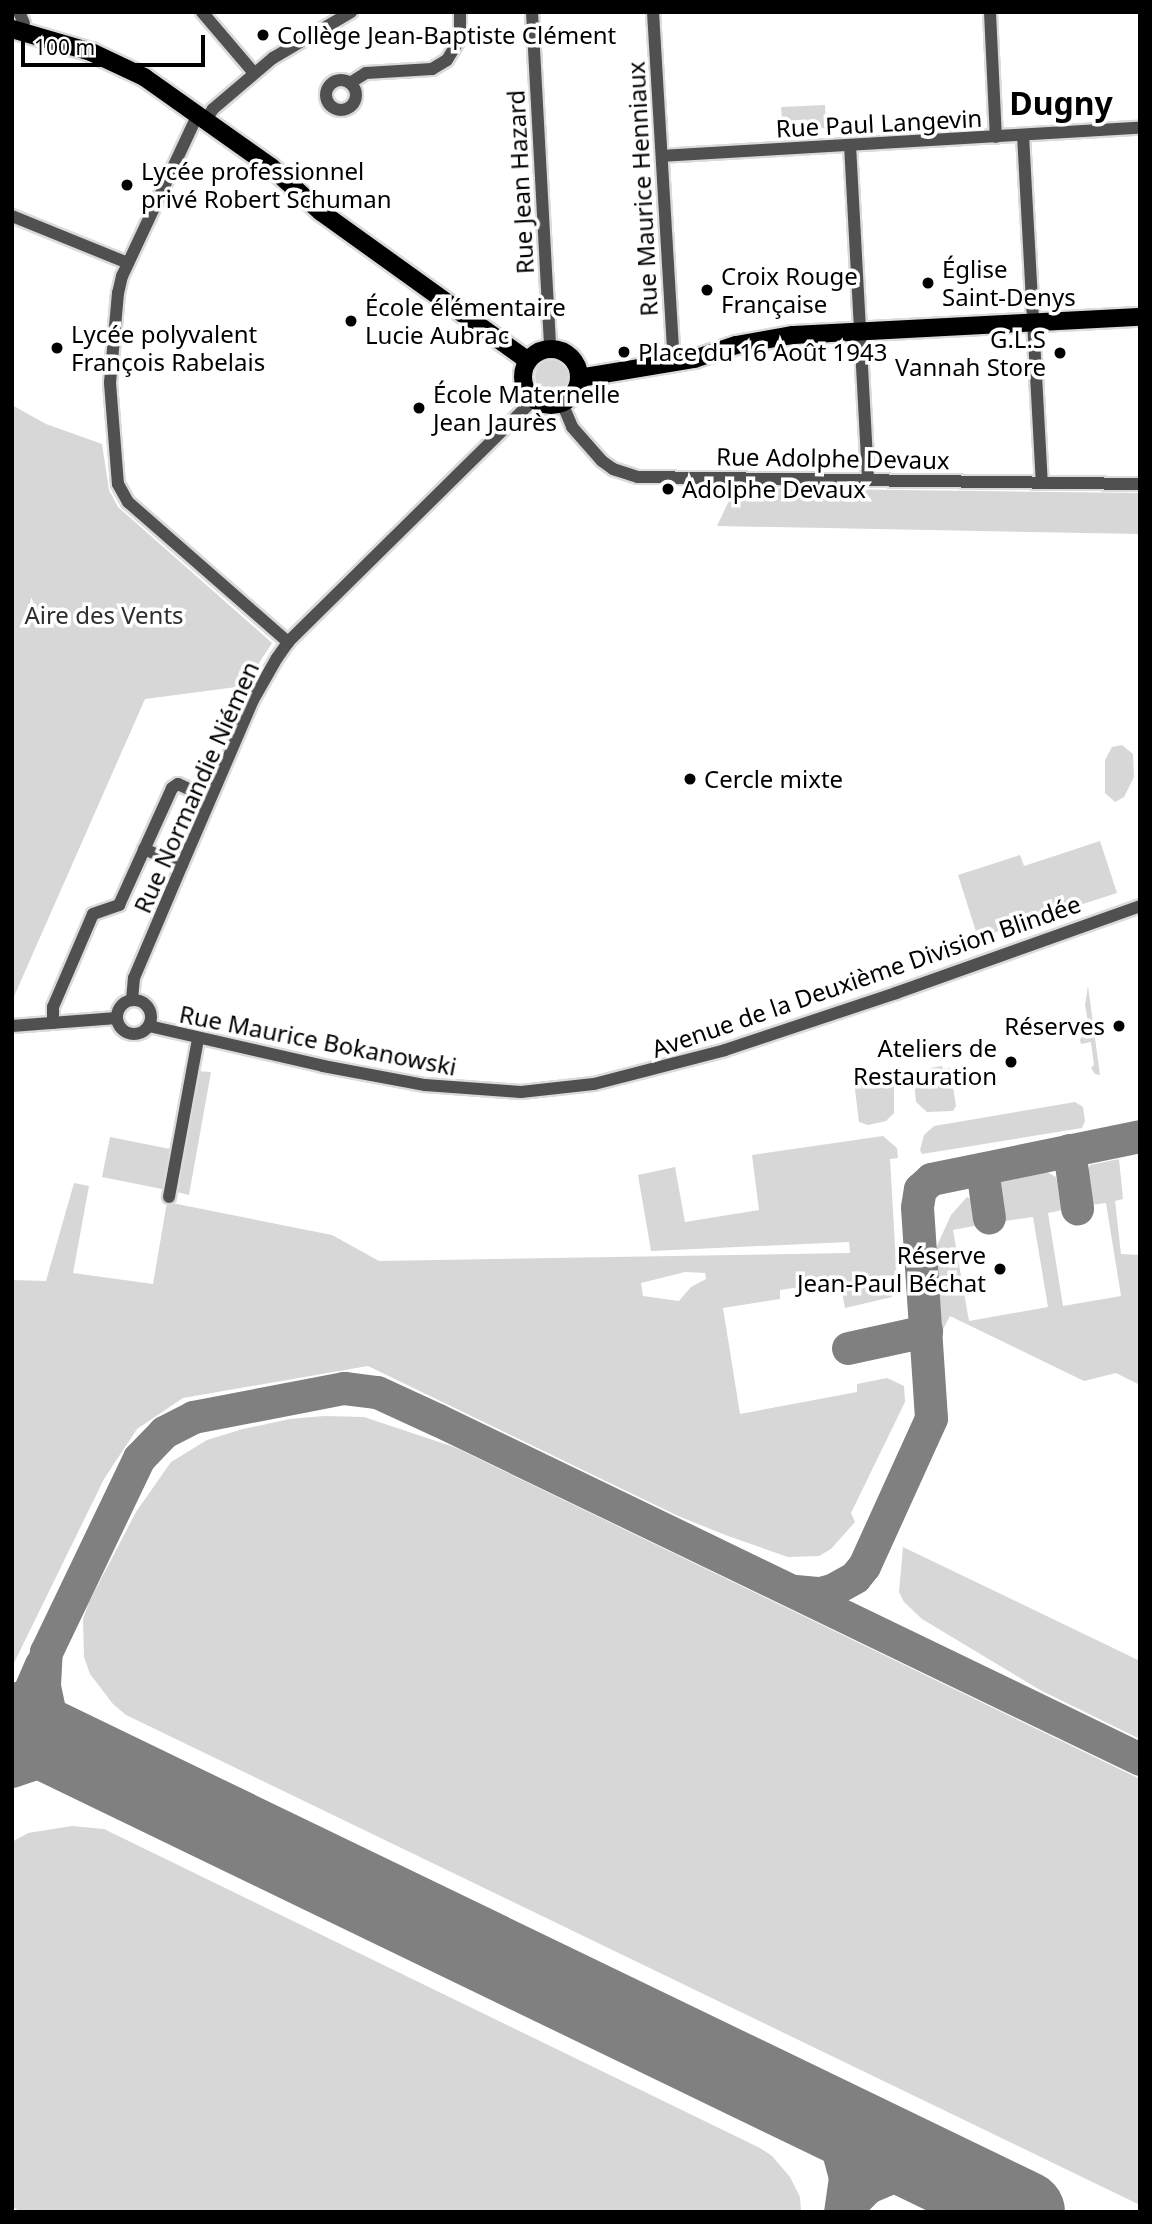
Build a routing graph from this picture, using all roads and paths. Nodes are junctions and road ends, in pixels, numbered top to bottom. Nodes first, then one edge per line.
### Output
1 (202, 12) edge
2 (351, 12) edge
3 (460, 12) edge
4 (531, 12) edge
5 (653, 12) edge
6 (990, 12) edge
7 (17, 21) edge
8 (254, 73) junction
9 (350, 83) dead end
10 (202, 117) junction
11 (1140, 128) edge
12 (1023, 135) junction
13 (996, 137) junction
14 (850, 145) junction
15 (662, 156) junction
16 (12, 216) edge
17 (128, 263) junction
18 (1140, 317) edge
19 (1033, 321) junction
20 (851, 333) junction
21 (550, 349) junction
22 (528, 361) junction
23 (674, 363) junction
24 (579, 378) junction
25 (534, 399) junction
26 (562, 403) junction
27 (868, 480) junction
28 (1042, 481) junction
29 (1140, 484) edge
30 (288, 642) junction
31 (210, 799) junction
32 (144, 849) junction
33 (182, 865) junction
34 (1140, 906) edge
35 (132, 1000) junction
36 (117, 1018) junction
37 (54, 1023) junction
38 (12, 1026) edge
39 (149, 1026) junction
40 (198, 1039) junction
41 (521, 1092) joint
42 (169, 1197) dead end

1 - 8 street
2 - 8 street
3 - 9 street
4 - 21 street, Rue Jean Hazard
5 - 15 street, Rue Maurice Henniaux
6 - 13 street
7 - 10 main road
8 - 10 street
10 - 17 street
10 - 22 main road
11 - 12 street, Rue Paul Langevin
12 - 13 street, Rue Paul Langevin
12 - 19 street
13 - 14 street, Rue Paul Langevin
14 - 15 street, Rue Paul Langevin
14 - 20 street
15 - 23 street, Rue Maurice Henniaux
16 - 17 street
17 - 30 street
18 - 19 main road
19 - 20 main road
19 - 28 street
20 - 23 main road
20 - 27 street
21 - 22 main road
21 - 24 main road
22 - 25 main road
23 - 24 main road
24 - 26 main road
25 - 26 main road
25 - 30 street, Rue Normandie Niémen
26 - 27 street, Rue Adolphe Devaux
27 - 28 street, Rue Adolphe Devaux
28 - 29 street, Rue Adolphe Devaux
30 - 31 street, Rue Normandie Niémen
31 - 32 street
31 - 33 street, Rue Normandie Niémen
32 - 33 street
32 - 37 street
33 - 35 street, Rue Normandie Niémen
34 - 41 street, Avenue de la Deuxième Division Blindée
35 - 36 street
35 - 39 street
36 - 37 street
36 - 39 street
37 - 38 street
39 - 40 street, Rue Maurice Bokanowski
40 - 41 street, Rue Maurice Bokanowski
40 - 42 street

